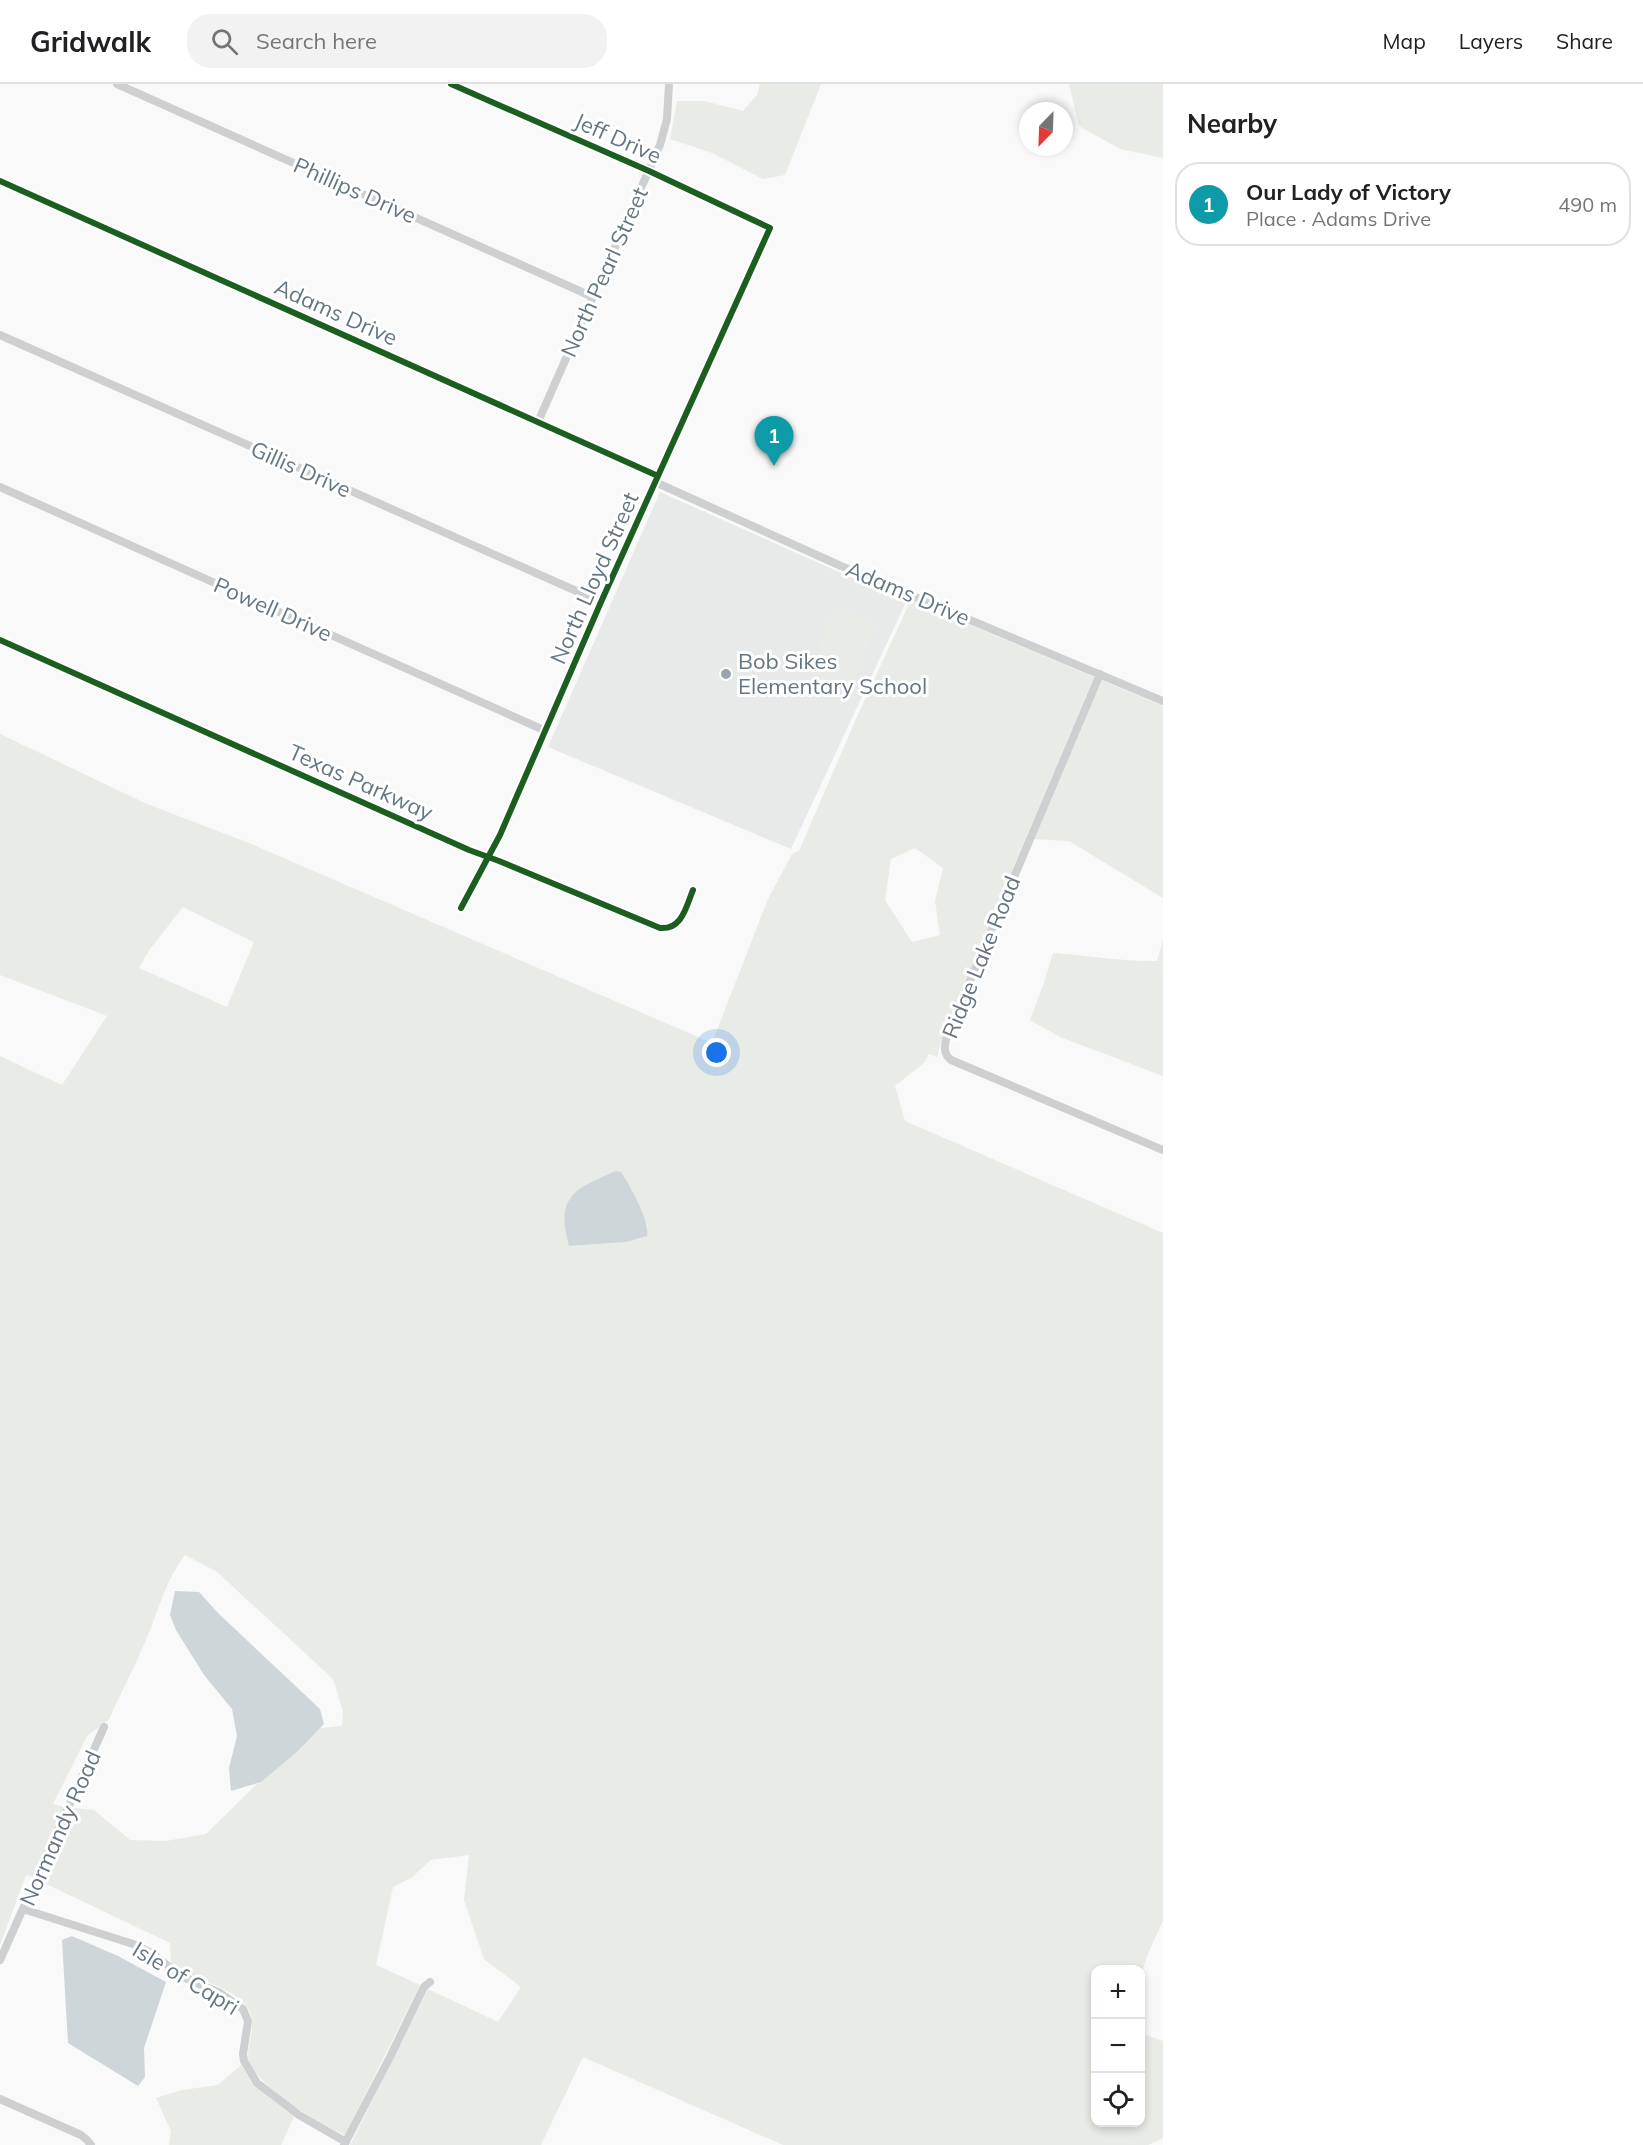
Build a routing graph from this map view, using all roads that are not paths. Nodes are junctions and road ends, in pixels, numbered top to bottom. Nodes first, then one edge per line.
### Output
1 (117, 84) edge
2 (451, 84) edge
3 (669, 84) edge
4 (649, 171) junction
5 (0, 181) edge
6 (770, 228) joint
7 (593, 297) junction
8 (0, 335) edge
9 (538, 422) junction
10 (657, 479) junction
11 (0, 487) edge
12 (601, 602) junction
13 (0, 640) edge
14 (1100, 674) junction
15 (1163, 701) edge
16 (546, 731) junction
17 (488, 856) junction
18 (693, 890) dead end
19 (461, 908) dead end
20 (1163, 1150) edge
21 (104, 1727) dead end
22 (23, 1909) junction
23 (0, 1960) edge
24 (430, 1982) dead end
25 (0, 2099) edge
26 (345, 2144) edge
27 (91, 2145) edge

1 - 7 street, Phillips Drive
2 - 4 street, Jeff Drive
3 - 4 street, North Pearl Street
4 - 6 street, Jeff Drive
4 - 7 street, North Pearl Street
5 - 9 street, Adams Drive
6 - 10 street, North Lloyd Street
7 - 9 street, North Pearl Street
8 - 12 street, Gillis Drive
9 - 10 street, Adams Drive
10 - 12 street, North Lloyd Street
10 - 14 street, Adams Drive
11 - 16 street, Powell Drive
12 - 16 street, North Lloyd Street
13 - 17 street, Texas Parkway
14 - 15 street, Adams Drive
14 - 20 street, Ridge Lake Road
16 - 17 street, North Lloyd Street
17 - 18 street, Texas Parkway
17 - 19 street, North Lloyd Street
21 - 22 street, Normandy Road
22 - 23 street, Normandy Road
22 - 26 street, Isle of Capri
24 - 26 street
25 - 27 street

